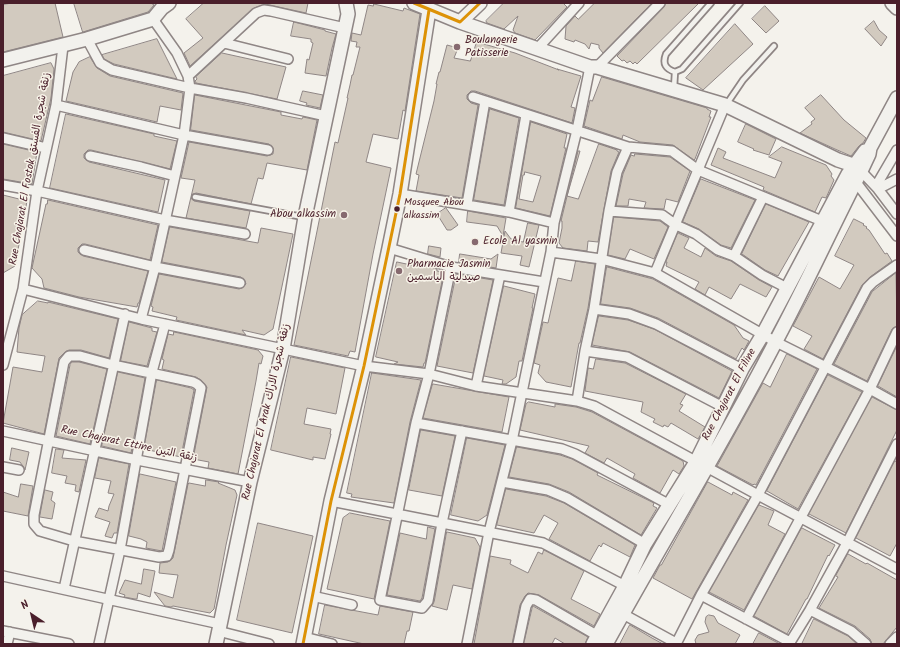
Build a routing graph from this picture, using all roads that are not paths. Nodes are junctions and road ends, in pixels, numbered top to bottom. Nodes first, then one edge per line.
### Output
1 (356, 3) edge
2 (414, 3) edge
3 (480, 3) edge
4 (660, 3) edge
5 (711, 3) edge
6 (740, 3) edge
7 (892, 3) edge
8 (576, 4) edge
9 (163, 5) edge
10 (347, 8) edge
11 (897, 8) edge
12 (429, 10) junction
13 (153, 19) junction
14 (460, 22) junction
15 (345, 28) junction
16 (87, 39) junction
17 (224, 43) junction
18 (63, 46) junction
19 (774, 46) dead end
20 (537, 49) junction
21 (288, 59) dead end
22 (3, 60) edge
23 (593, 67) junction
24 (675, 72) junction
25 (188, 76) junction
26 (190, 88) junction
27 (673, 90) junction
28 (473, 97) dead end
29 (897, 98) edge
30 (485, 101) junction
31 (56, 105) junction
32 (725, 106) junction
33 (526, 115) junction
34 (326, 116) junction
35 (577, 130) junction
36 (184, 135) junction
37 (3, 138) edge
38 (628, 147) junction
39 (46, 148) junction
40 (268, 150) dead end
41 (897, 150) edge
42 (90, 156) dead end
43 (698, 170) junction
44 (854, 173) junction
45 (175, 176) junction
46 (897, 179) edge
47 (3, 185) edge
48 (877, 187) junction
49 (37, 191) junction
50 (400, 194) junction
51 (195, 196) dead end
52 (763, 197) junction
53 (467, 204) junction
54 (609, 211) junction
55 (509, 212) junction
56 (897, 214) edge
57 (305, 217) junction
58 (165, 220) junction
59 (822, 222) junction
60 (554, 223) junction
61 (676, 225) junction
62 (245, 234) dead end
63 (897, 236) edge
64 (389, 248) junction
65 (84, 250) dead end
66 (551, 252) junction
67 (734, 256) junction
68 (601, 260) junction
69 (897, 265) edge
70 (155, 266) junction
71 (451, 267) junction
72 (655, 273) junction
73 (500, 275) junction
74 (544, 282) junction
75 (240, 283) dead end
76 (787, 288) junction
77 (23, 289) junction
78 (594, 309) junction
79 (125, 314) junction
80 (141, 319) junction
81 (164, 324) junction
82 (897, 332) edge
83 (763, 334) junction
84 (776, 342) junction
85 (283, 349) junction
86 (585, 351) junction
87 (3, 365) edge
88 (113, 365) junction
89 (364, 366) junction
90 (826, 366) junction
91 (742, 369) junction
92 (152, 372) junction
93 (429, 374) junction
94 (476, 386) junction
95 (870, 389) junction
96 (521, 394) junction
97 (577, 401) junction
98 (897, 404) edge
99 (723, 408) junction
100 (416, 423) junction
101 (3, 431) edge
102 (462, 431) junction
103 (49, 440) junction
104 (512, 441) junction
105 (897, 444) edge
106 (94, 450) junction
107 (137, 460) junction
108 (701, 465) junction
109 (3, 467) edge
110 (19, 470) dead end
111 (186, 470) junction
112 (250, 482) junction
113 (502, 482) junction
114 (758, 495) junction
115 (331, 501) junction
116 (670, 504) junction
117 (398, 514) junction
118 (801, 518) junction
119 (442, 523) junction
120 (489, 532) junction
121 (74, 541) junction
122 (847, 543) junction
123 (645, 544) junction
124 (120, 550) junction
125 (896, 567) edge
126 (3, 576) edge
127 (64, 589) junction
128 (630, 589) junction
129 (701, 595) junction
130 (312, 596) junction
131 (109, 599) junction
132 (352, 605) dead end
133 (810, 610) junction
134 (623, 614) junction
135 (746, 619) junction
136 (6, 631) edge
137 (218, 633) edge
138 (897, 637) edge
139 (303, 641) edge
140 (599, 641) edge
141 (55, 643) edge
142 (789, 643) edge
143 (7, 644) edge
144 (69, 644) edge
145 (99, 644) edge
146 (269, 644) edge
147 (332, 644) edge
148 (467, 644) edge
149 (518, 644) edge
150 (676, 644) edge
151 (866, 644) edge
152 (890, 644) edge

1 - 10 street, Rue Chajarat El Arak زنقة شجرة الاراك
2 - 12 street
3 - 14 street
4 - 23 street
5 - 24 lane
6 - 24 lane
7 - 11 street
8 - 20 street
9 - 13 street
10 - 15 street, Rue Chajarat El Arak زنقة شجرة الاراك
12 - 14 street
12 - 50 street
13 - 16 street
13 - 25 street
14 - 20 street
15 - 17 street
15 - 34 street, Rue Chajarat El Arak زنقة شجرة الاراك
16 - 18 street
16 - 26 street
17 - 21 street
17 - 25 street
18 - 22 street
18 - 31 street, Rue Chajarat El Fostok زنقة شجرة الفستق
19 - 32 lane
20 - 23 street
23 - 27 street
23 - 35 street
24 - 27 lane
25 - 26 street
26 - 34 street
26 - 36 street
27 - 32 street
28 - 30 street
29 - 44 street, Rue Chajarat El Filine
30 - 33 street
30 - 53 street
31 - 36 street
31 - 39 street, Rue Chajarat El Fostok زنقة شجرة الفستق
32 - 43 street
32 - 44 street
33 - 35 street
33 - 55 street
34 - 57 street, Rue Chajarat El Arak زنقة شجرة الاراك
35 - 38 street
35 - 60 street
36 - 40 street
36 - 45 street
37 - 39 street
38 - 43 street
38 - 54 street
39 - 49 street, Rue Chajarat El Fostok زنقة شجرة الفستق
41 - 48 street
42 - 45 street
43 - 52 street
43 - 61 street
44 - 48 street
44 - 59 street, Rue Chajarat El Filine
44 - 63 street
44 - 84 street, Rue Chajarat El Filine
45 - 58 street
46 - 48 street
47 - 49 street
48 - 56 street
49 - 58 street
49 - 77 street, Rue Chajarat El Fostok زنقة شجرة الفستق
50 - 53 street
50 - 64 street
51 - 57 lane
52 - 59 street
52 - 67 street
53 - 55 street
54 - 61 street
54 - 68 street
55 - 60 street
57 - 85 street, Rue Chajarat El Arak زنقة شجرة الاراك
58 - 62 street
58 - 70 street
59 - 76 street, Rue Chajarat El Filine
60 - 66 street
61 - 67 street
61 - 72 street
64 - 71 street
64 - 89 street
65 - 70 street
66 - 68 street
66 - 74 street
67 - 76 street
68 - 72 street
68 - 78 street
69 - 90 street
70 - 75 street
70 - 80 street
71 - 73 street
71 - 93 street
72 - 83 street
73 - 74 street
73 - 94 street
74 - 96 street
76 - 83 street, Rue Chajarat El Filine
77 - 79 street
77 - 87 street, Rue Chajarat El Fostok زنقة شجرة الفستق
78 - 86 street
78 - 91 street
79 - 80 street
79 - 88 street
80 - 81 street
81 - 85 street
81 - 92 street
82 - 95 street
83 - 84 street
83 - 91 street, Rue Chajarat El Filine
84 - 90 street
84 - 108 street, Rue Chajarat El Filine
85 - 89 street
85 - 112 street, Rue Chajarat El Arak زنقة شجرة الاراك
86 - 97 street
86 - 99 street
88 - 92 street
88 - 103 street
88 - 106 street
89 - 93 street
89 - 115 street
90 - 95 street
90 - 114 street
91 - 99 street, Rue Chajarat El Filine
92 - 107 street
92 - 111 street
93 - 94 street
93 - 100 street
94 - 96 street
95 - 98 street
95 - 118 street
96 - 97 street
96 - 104 street
97 - 108 street
99 - 108 street, Rue Chajarat El Filine
100 - 102 street
100 - 117 street
101 - 103 street, Rue Chajarat Ettine زنقة التين
102 - 104 street
102 - 119 street
103 - 106 street, Rue Chajarat Ettine زنقة التين
103 - 121 street
104 - 113 street
104 - 116 street
105 - 122 street
106 - 107 street, Rue Chajarat Ettine زنقة التين
106 - 121 street
107 - 111 street, Rue Chajarat Ettine زنقة التين
107 - 124 street
108 - 114 street
108 - 116 street, Rue Chajarat El Filine
108 - 128 street, Rue Chajarat El Filine
109 - 110 street
111 - 112 street, Rue Chajarat Ettine زنقة التين
111 - 124 street
112 - 137 street, Rue Chajarat El Arak زنقة شجرة الاراك
113 - 120 street
113 - 123 street
114 - 118 street
114 - 129 street
115 - 117 street
115 - 130 street
116 - 123 street, Rue Chajarat El Filine
117 - 119 street
117 - 119 street
118 - 122 street
118 - 135 street
119 - 120 street
120 - 128 street
120 - 148 street
121 - 124 street
121 - 127 street
122 - 125 street
122 - 133 street
123 - 128 street, Rue Chajarat El Filine
124 - 131 street
126 - 127 street
127 - 131 street
128 - 134 street, Rue Chajarat El Filine
128 - 140 street, Rue Chajarat El Filine
129 - 135 street
129 - 150 street
130 - 132 street
130 - 139 street
131 - 137 street
131 - 145 street
133 - 142 street
133 - 151 street
134 - 140 street, Rue Chajarat El Filine
134 - 150 street
135 - 142 street
136 - 141 street
136 - 143 street
137 - 146 street
138 - 152 street
139 - 147 street
140 - 149 street
141 - 144 street

